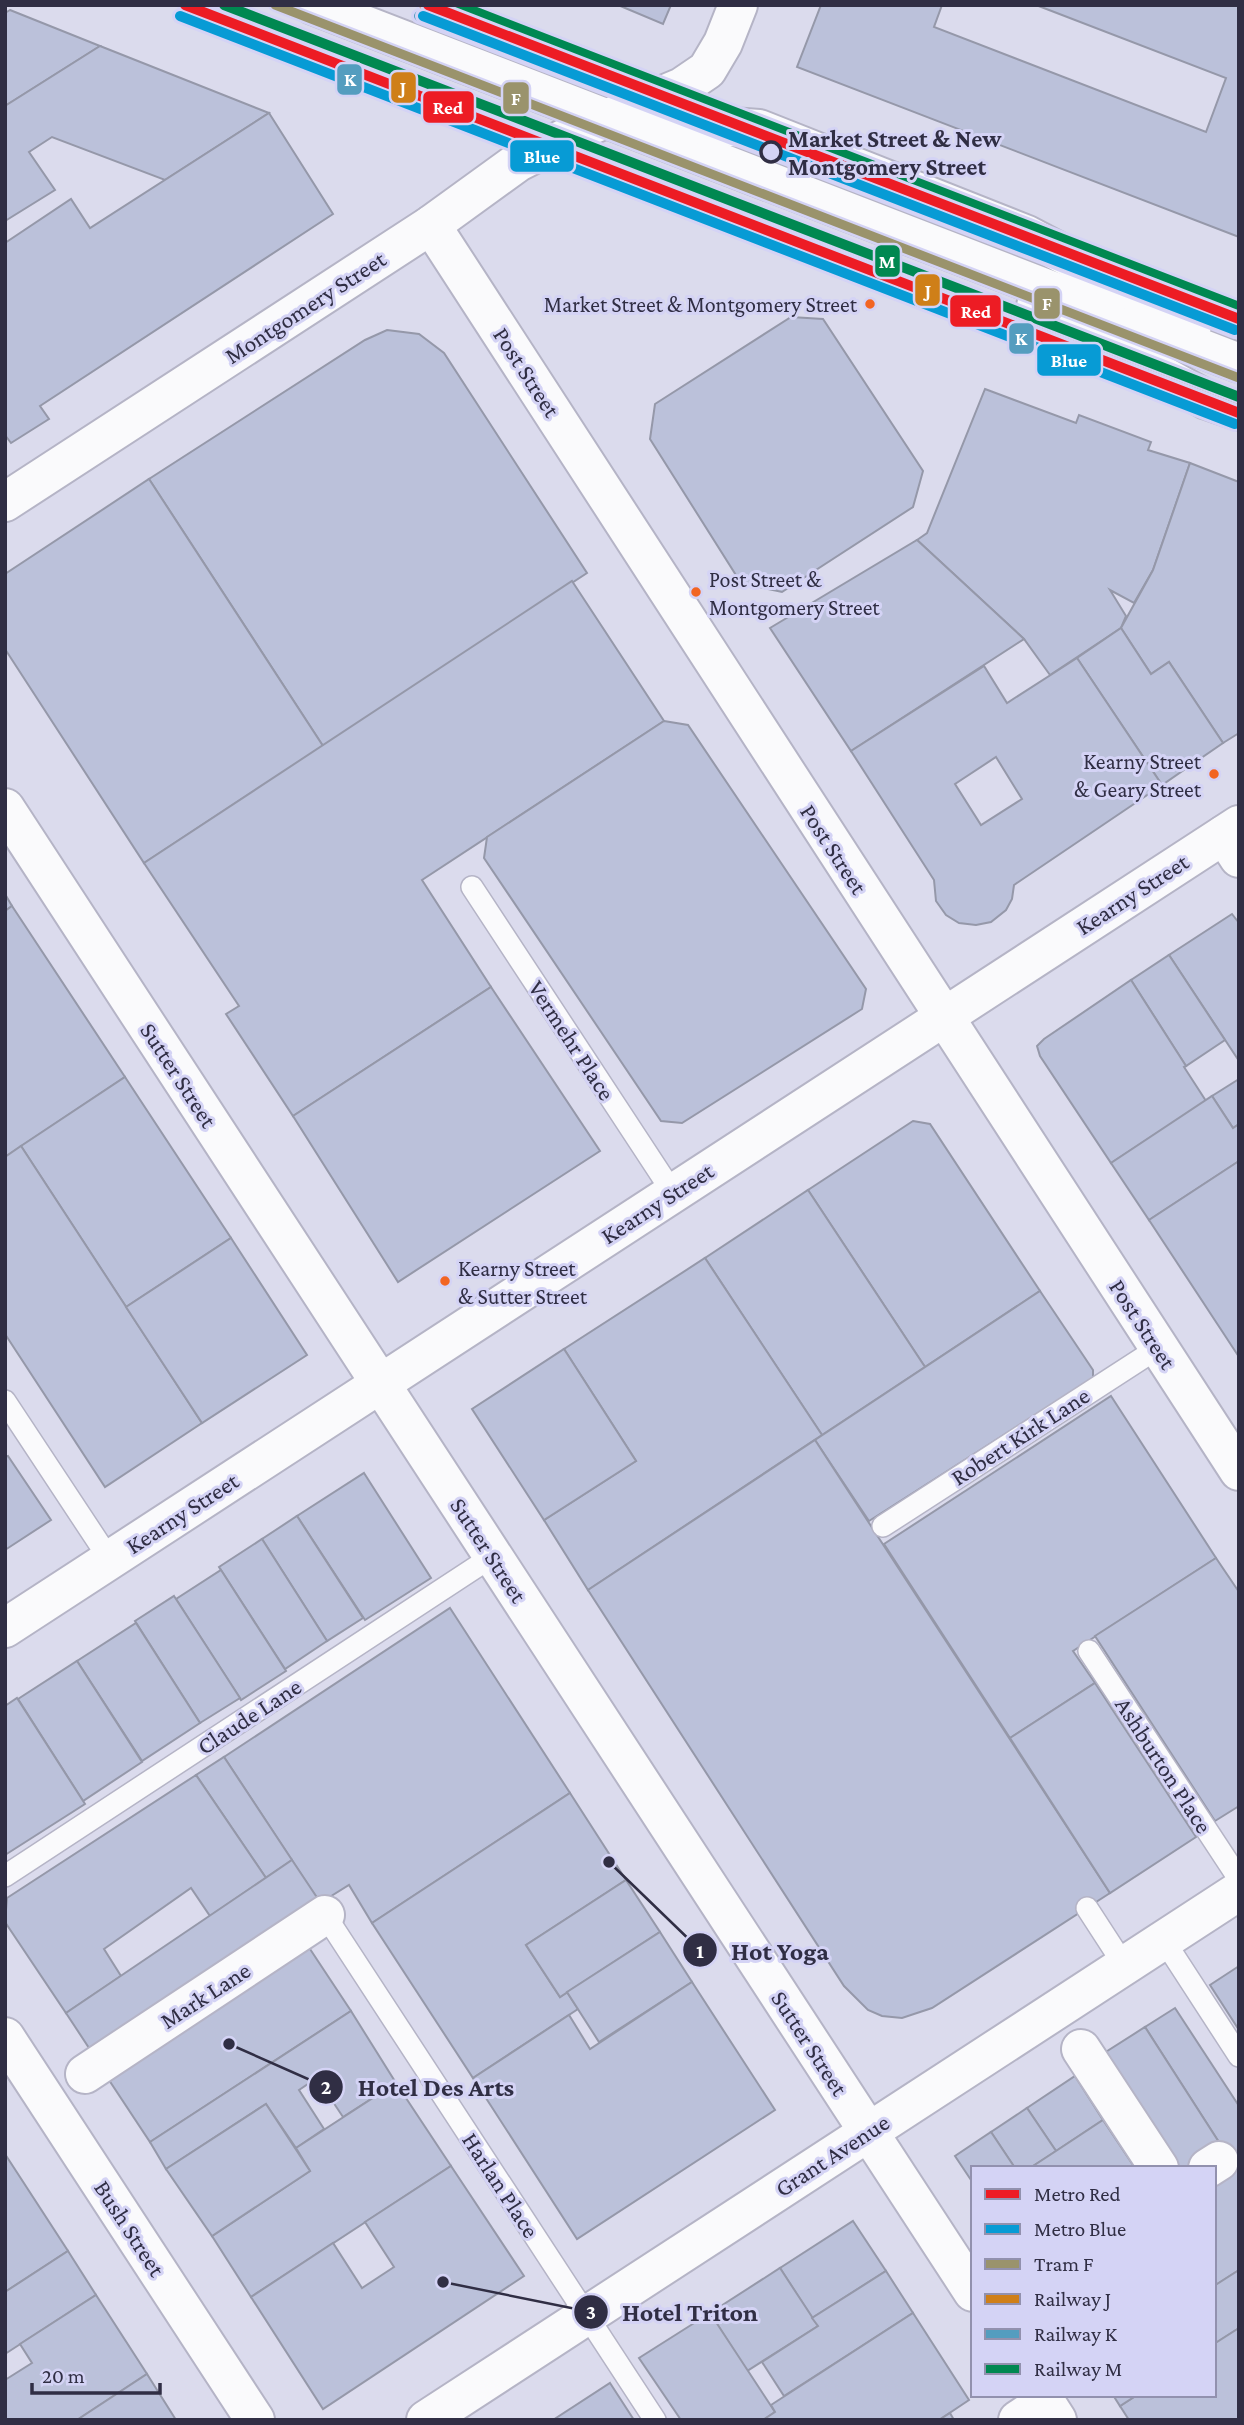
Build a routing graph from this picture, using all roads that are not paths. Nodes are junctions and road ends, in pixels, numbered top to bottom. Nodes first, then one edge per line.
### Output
1 (313, 5) edge
2 (738, 5) edge
3 (608, 119) junction
4 (431, 225) junction
5 (895, 230) junction
6 (1239, 347) edge
7 (1239, 363) edge
8 (1239, 411) edge
9 (5, 502) edge
10 (5, 808) edge
11 (1234, 839) edge
12 (472, 887) dead end
13 (943, 1017) junction
14 (673, 1193) junction
15 (1158, 1348) junction
16 (381, 1384) junction
17 (5, 1401) edge
18 (1239, 1471) edge
19 (883, 1525) dead end
20 (493, 1556) junction
21 (110, 1560) junction
22 (5, 1628) edge
23 (1089, 1651) dead end
24 (5, 1876) edge
25 (1239, 1879) edge
26 (1239, 1891) edge
27 (1087, 1909) dead end
28 (325, 1915) joint
29 (1163, 1940) junction
30 (1124, 1965) junction
31 (5, 2037) edge
32 (1081, 2049) dead end
33 (1239, 2056) edge
34 (85, 2074) dead end
35 (868, 2132) junction
36 (1158, 2166) edge
37 (971, 2288) edge
38 (586, 2315) junction
39 (254, 2420) edge
40 (426, 2420) edge
41 (655, 2420) edge

1 - 3 street
2 - 3 street, Montgomery Street
3 - 4 street, Montgomery Street
3 - 5 street
3 - 6 street
4 - 9 street, Montgomery Street
4 - 13 street, Post Street
5 - 7 street
5 - 8 street
10 - 16 street, Sutter Street
11 - 13 street, Kearny Street
12 - 14 lane, Vermehr Place
13 - 14 street, Kearny Street
13 - 15 street, Post Street
14 - 16 street, Kearny Street
15 - 18 street, Post Street
15 - 19 lane, Robert Kirk Lane
16 - 20 street, Sutter Street
16 - 21 street, Kearny Street
17 - 21 lane
20 - 24 lane, Claude Lane
20 - 35 street, Sutter Street
21 - 22 street, Kearny Street
23 - 25 lane, Ashburton Place
26 - 29 street, Grant Avenue
27 - 30 lane
28 - 34 street, Mark Lane
28 - 38 lane, Harlan Place
29 - 30 street, Grant Avenue
29 - 33 lane
30 - 35 street, Grant Avenue
31 - 39 street, Bush Street
32 - 36 street
35 - 37 street, Sutter Street
35 - 38 street, Grant Avenue
38 - 40 street, Grant Avenue
38 - 41 lane, Harlan Place

